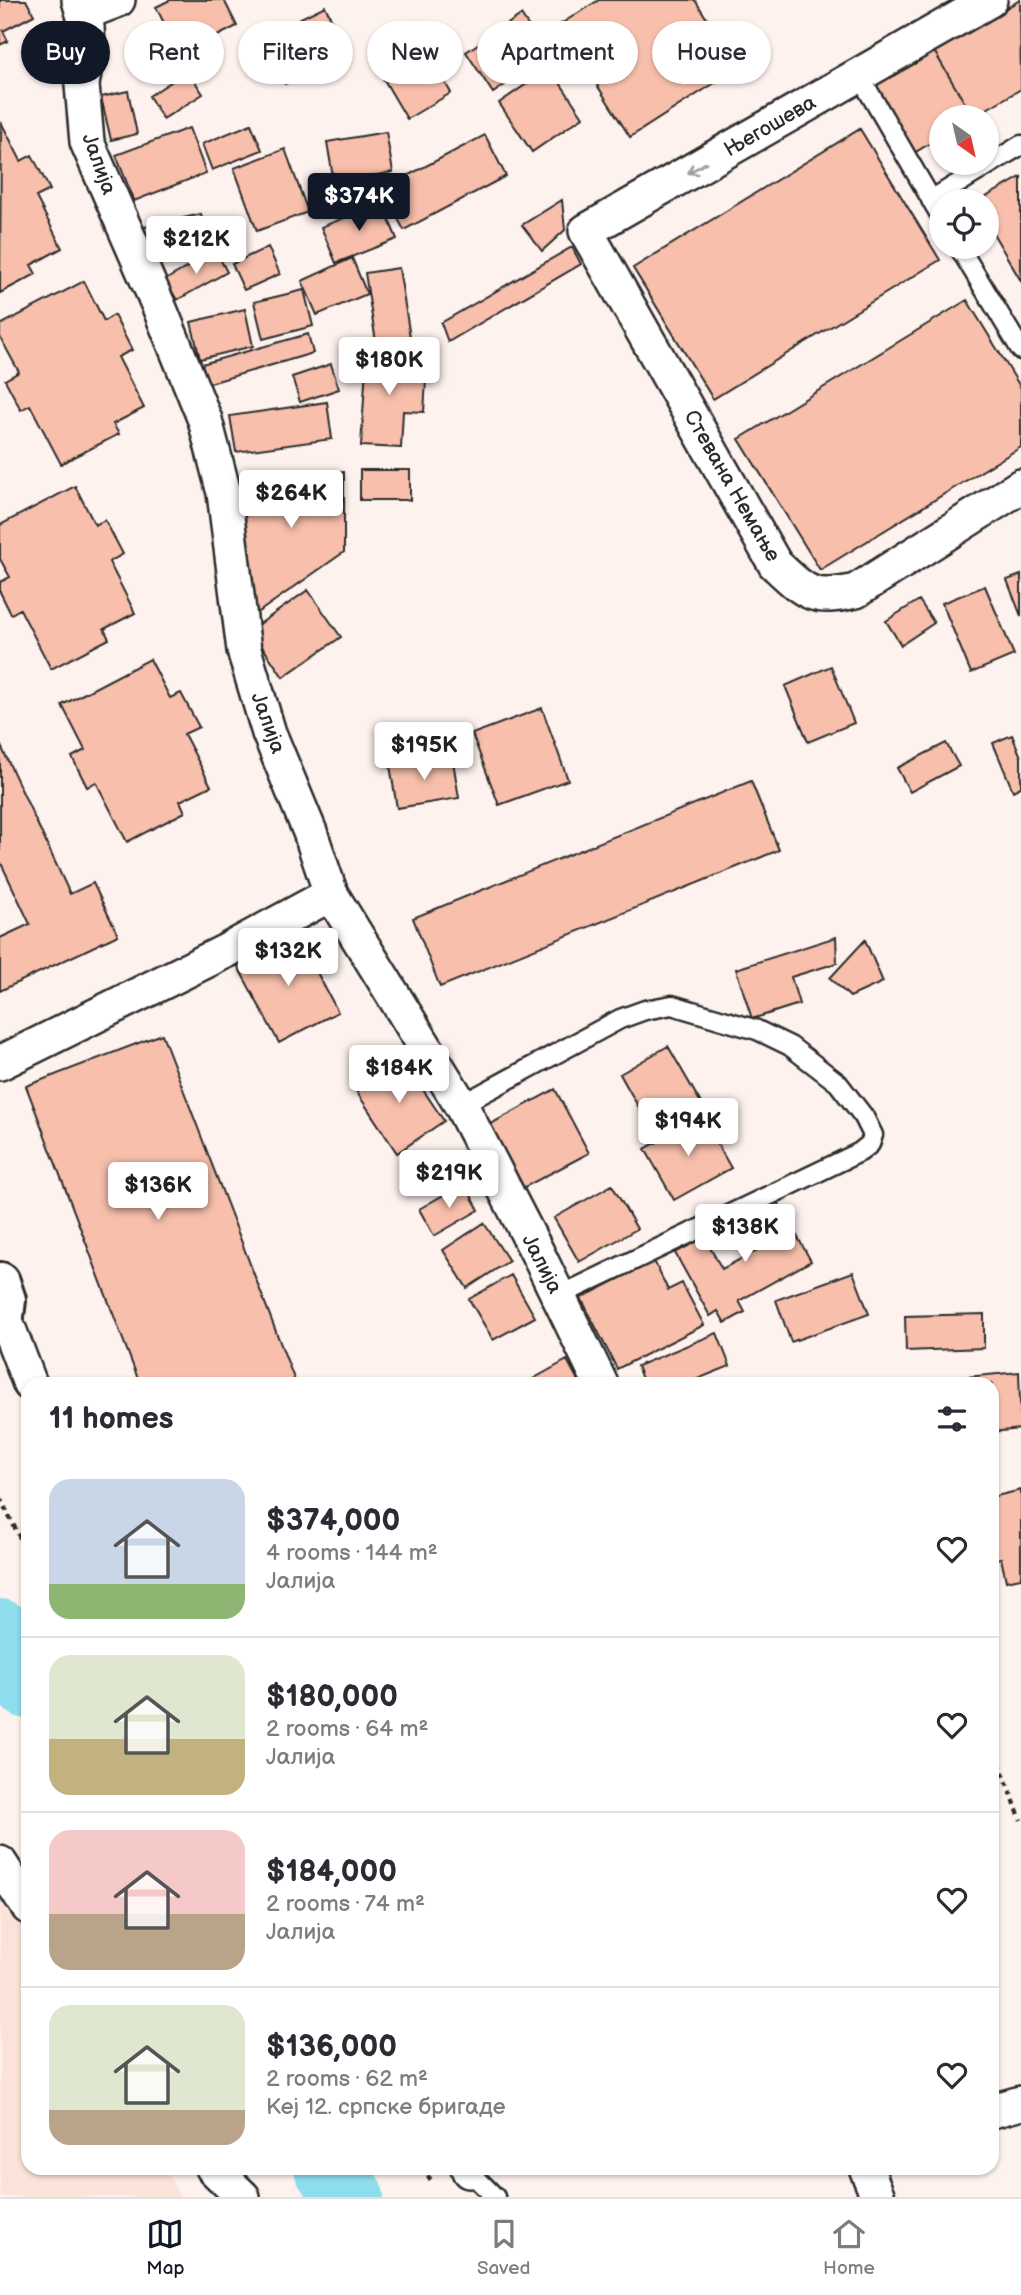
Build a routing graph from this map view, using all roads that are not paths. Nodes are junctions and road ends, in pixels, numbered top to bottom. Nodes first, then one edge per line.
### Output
1 (118, 0) edge
2 (990, 0) edge
3 (82, 7) edge
4 (859, 75) junction
5 (1021, 145) edge
6 (949, 189) edge
7 (929, 197) edge
8 (586, 230) joint
9 (966, 259) edge
10 (1021, 350) edge
11 (1021, 486) edge
12 (331, 894) junction
13 (0, 1063) edge
14 (461, 1105) junction
15 (559, 1296) junction
16 (1, 1306) edge
17 (27, 1377) edge
18 (598, 1377) edge
19 (0, 1864) edge
20 (21, 1896) edge
21 (1021, 2103) edge
22 (999, 2108) edge
23 (220, 2175) edge
24 (474, 2175) edge
25 (869, 2175) edge
26 (243, 2197) edge
27 (495, 2197) edge
28 (878, 2197) edge

1 - 3 street, Јалија
2 - 4 street, Његошева
3 - 12 street, Јалија
4 - 7 lane
4 -> 8 street, Његошева
5 - 6 lane
8 - 11 street, Стевана Немање
9 - 10 lane
12 - 13 street
12 - 14 street, Јалија
14 - 15 street, Јалија
14 - 15 lane
15 - 18 street, Јалија
16 - 17 street
19 - 20 street
21 - 22 street
23 - 26 street
24 - 27 lane
25 - 28 street

